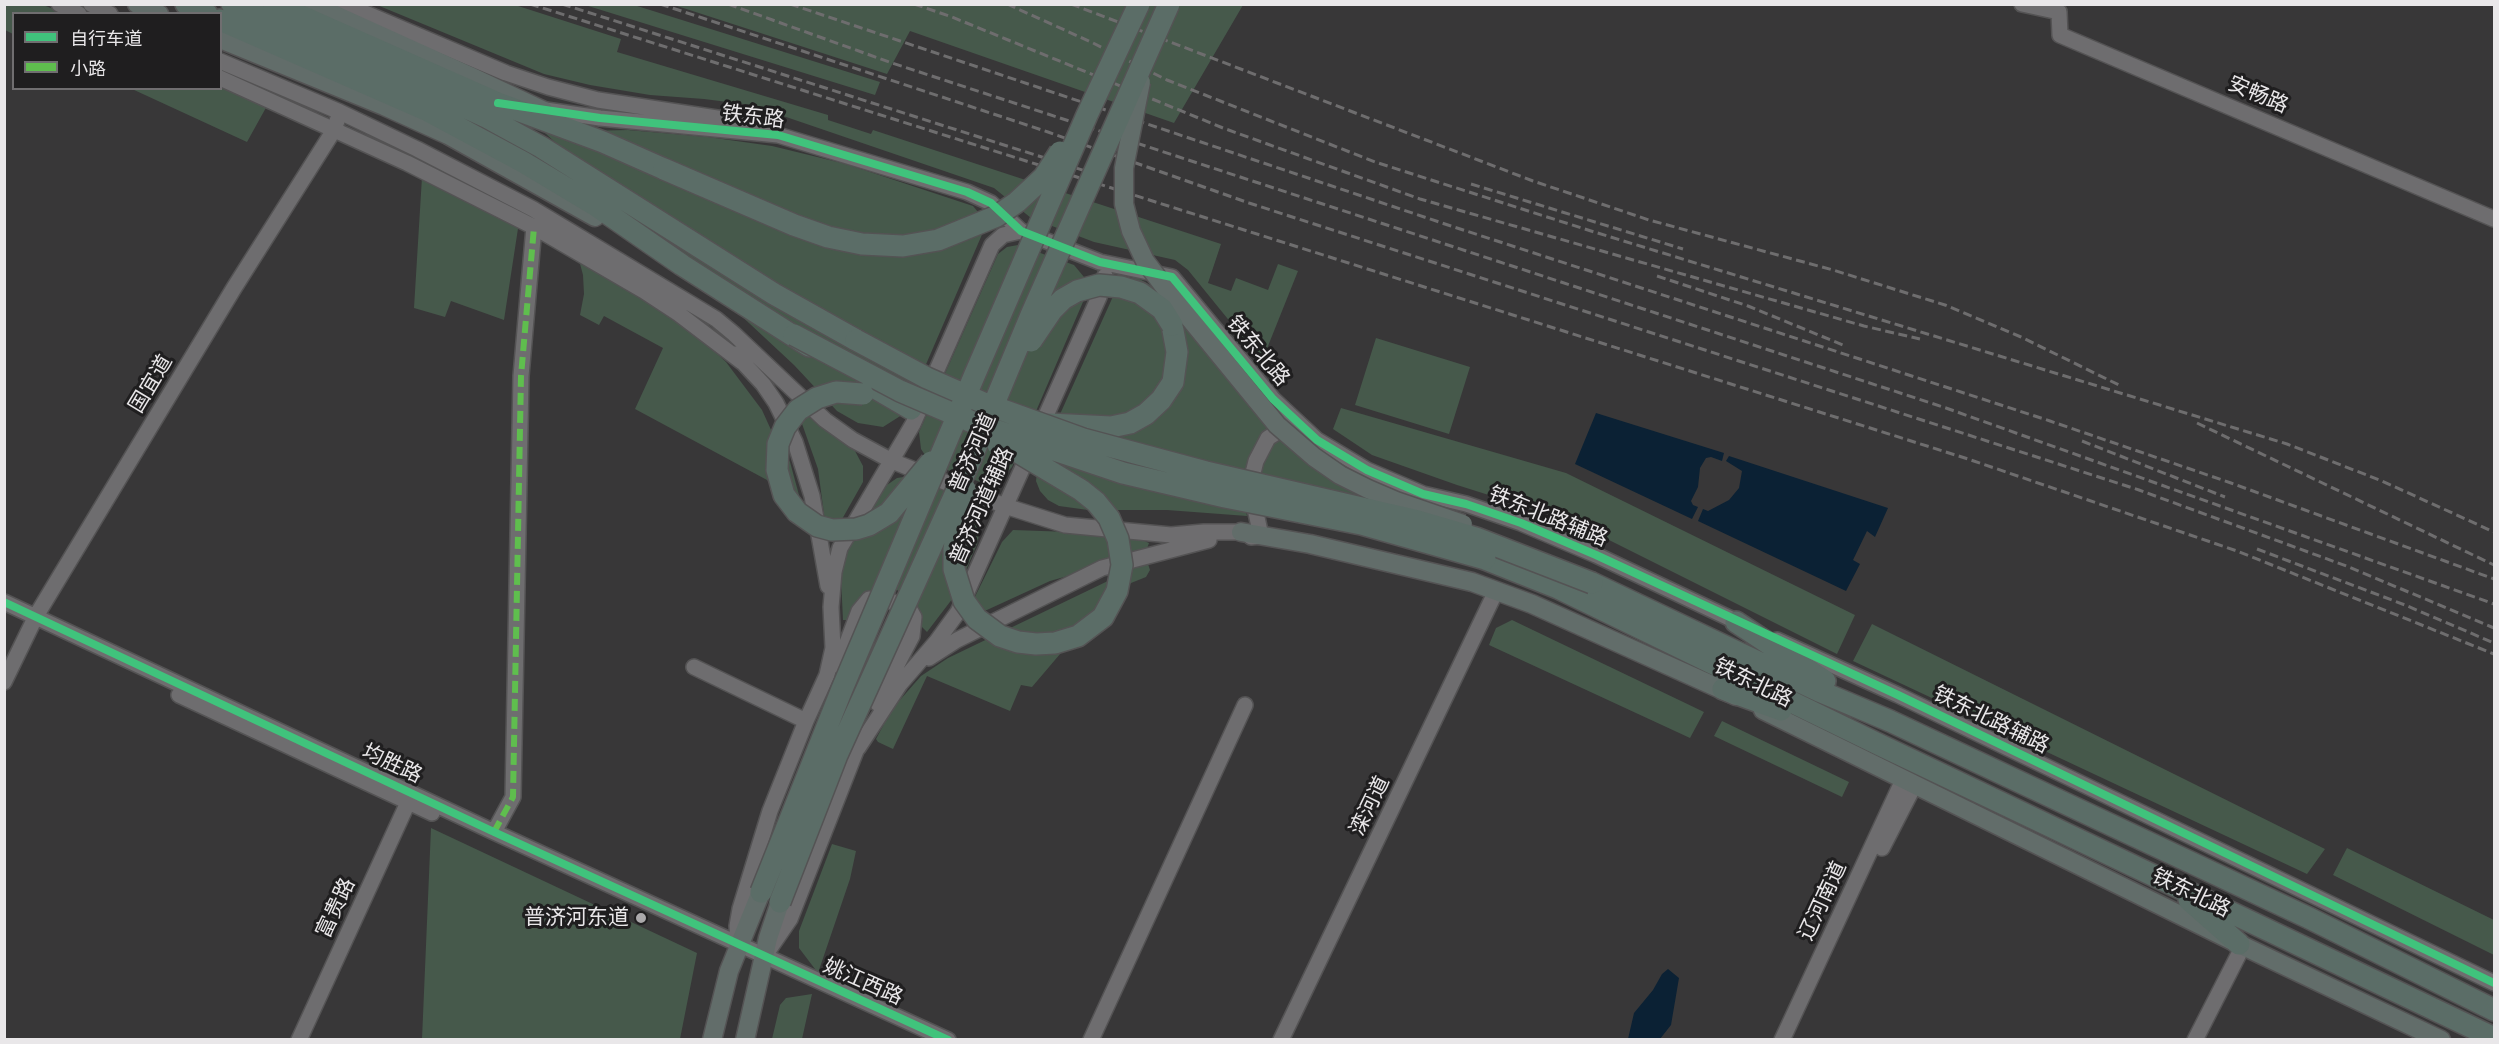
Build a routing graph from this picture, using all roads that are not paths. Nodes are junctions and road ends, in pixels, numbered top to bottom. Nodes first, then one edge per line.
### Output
1 (59, 4) edge
2 (91, 4) edge
3 (137, 4) edge
4 (186, 4) edge
5 (232, 4) edge
6 (274, 4) edge
7 (311, 4) edge
8 (344, 4) edge
9 (1139, 4) edge
10 (1169, 4) edge
11 (2022, 4) edge
12 (75, 12) edge
13 (106, 12) edge
14 (155, 12) edge
15 (203, 12) edge
16 (222, 21) edge
17 (222, 40) edge
18 (1147, 53) junction
19 (222, 62) edge
20 (222, 79) edge
21 (498, 103) junction
22 (538, 109) junction
23 (340, 112) junction
24 (1087, 115) junction
25 (334, 130) junction
26 (778, 135) junction
27 (603, 142) junction
28 (2494, 219) edge
29 (534, 227) junction
30 (1021, 231) junction
31 (1100, 261) junction
32 (682, 265) junction
33 (664, 288) junction
34 (795, 334) junction
35 (742, 362) junction
36 (1004, 382) junction
37 (911, 409) junction
38 (981, 414) junction
39 (1045, 424) junction
40 (1308, 432) junction
41 (948, 441) junction
42 (1016, 451) junction
43 (971, 459) junction
44 (892, 461) junction
45 (1123, 473) junction
46 (1466, 504) joint
47 (1005, 506) junction
48 (1241, 532) joint
49 (1261, 536) junction
50 (1592, 583) junction
51 (1496, 591) junction
52 (4, 602) edge
53 (831, 607) junction
54 (4, 613) edge
55 (34, 620) junction
56 (1736, 622) junction
57 (694, 667) dead end
58 (910, 673) junction
59 (827, 675) junction
60 (4, 682) edge
61 (1723, 689) junction
62 (1245, 705) dead end
63 (806, 721) junction
64 (1890, 721) junction
65 (1880, 745) junction
66 (858, 748) junction
67 (1909, 783) junction
68 (410, 798) junction
69 (494, 832) junction
70 (2170, 883) junction
71 (761, 892) joint
72 (780, 902) joint
73 (2243, 946) junction
74 (737, 949) junction
75 (763, 961) junction
76 (2494, 983) edge
77 (2494, 1010) edge
78 (2494, 1038) edge
79 (299, 1040) edge
80 (712, 1040) edge
81 (745, 1040) edge
82 (925, 1040) edge
83 (948, 1040) edge
84 (1091, 1040) edge
85 (1281, 1040) edge
86 (1782, 1040) edge
87 (1790, 1040) edge
88 (2195, 1040) edge
89 (2200, 1040) edge
90 (2441, 1040) edge

1 - 12 street
2 - 13 street
3 - 14 main road
4 - 15 highway
5 - 38 highway, bridge
6 - 21 highway
7 - 22 main road, 铁东路
8 - 26 street
9 - 24 highway, 普济河道, bridge
10 - 18 highway, 普济河道, bridge
11 - 28 street, 安畅路
16 - 32 highway
17 - 32 main road
18 - 36 highway, 普济河道, bridge
18 - 50 main road, bridge
19 - 23 street
20 - 25 street
21 - 22 street, 铁东路
21 - 27 highway
22 - 26 street, 铁东路
22 - 27 main road, 铁东路
23 - 25 street, 国宜道
23 - 33 street
24 - 27 highway, bridge
24 - 41 highway, 普济河道, bridge
25 - 29 street
25 - 55 street, 国宜道
26 - 30 street, 铁东路
29 - 35 street
29 - 69 street
30 - 31 street, 铁东北路
30 - 44 street, 普济河道辅路
31 - 40 street, 铁东北路
31 - 47 street, 普济河道辅路
32 - 34 highway
33 - 35 street
33 - 44 street
34 - 37 highway, bridge
34 - 38 highway, bridge
35 - 53 street
36 - 39 highway, bridge
36 - 43 highway, 普济河道, bridge
37 - 41 highway, bridge
37 - 42 highway, bridge
38 - 39 highway, 铁东北路, bridge
38 - 45 highway, 铁东北路, bridge
39 - 50 highway, 铁东北路, bridge
40 - 46 street, 铁东北路
40 - 49 street
41 - 71 highway, 普济河道, bridge
42 - 43 highway, bridge
42 - 45 highway, bridge
43 - 72 highway, 普济河道, bridge
44 - 47 street
44 - 53 street, 普济河道辅路
45 - 65 highway, 铁东北路, bridge
46 - 56 street, 铁东北路辅路
47 - 48 street
47 - 58 street, 普济河道辅路
48 - 49 main road
49 - 51 main road
49 - 58 street
50 - 64 highway, 铁东北路
51 - 61 main road
51 - 85 street, 滦河道
52 - 55 street, 均胜路
53 - 59 street, 普济河道辅路
54 - 55 street, 均胜路
55 - 60 street, 国宜道
55 - 68 street, 均胜路
56 - 64 highway
56 - 76 street, 铁东北路辅路
57 - 63 street
58 - 66 street, 普济河道辅路
59 - 63 street, 普济河道辅路
59 - 66 street, 普济河道辅路
61 - 65 highway
61 - 67 main road
62 - 84 street
63 - 74 street, 普济河道辅路
64 - 77 highway, 铁东北路
65 - 70 highway, 铁东北路
66 - 75 street, 普济河道辅路
67 - 73 main road
67 - 86 street, 辽河南道
67 - 87 street, 辽河南道
68 - 69 street, 均胜路
68 - 74 street, 均胜路
68 - 79 street, 富贵路
69 - 74 street, 均胜路
70 - 73 highway
70 - 78 highway, 铁东北路
71 - 74 main road
72 - 75 main road
73 - 88 street
73 - 89 street
73 - 90 main road
74 - 75 street, 均胜路
74 - 80 main road
75 - 81 main road
75 - 82 street, 姚江西路
75 - 83 street, 姚江西路

